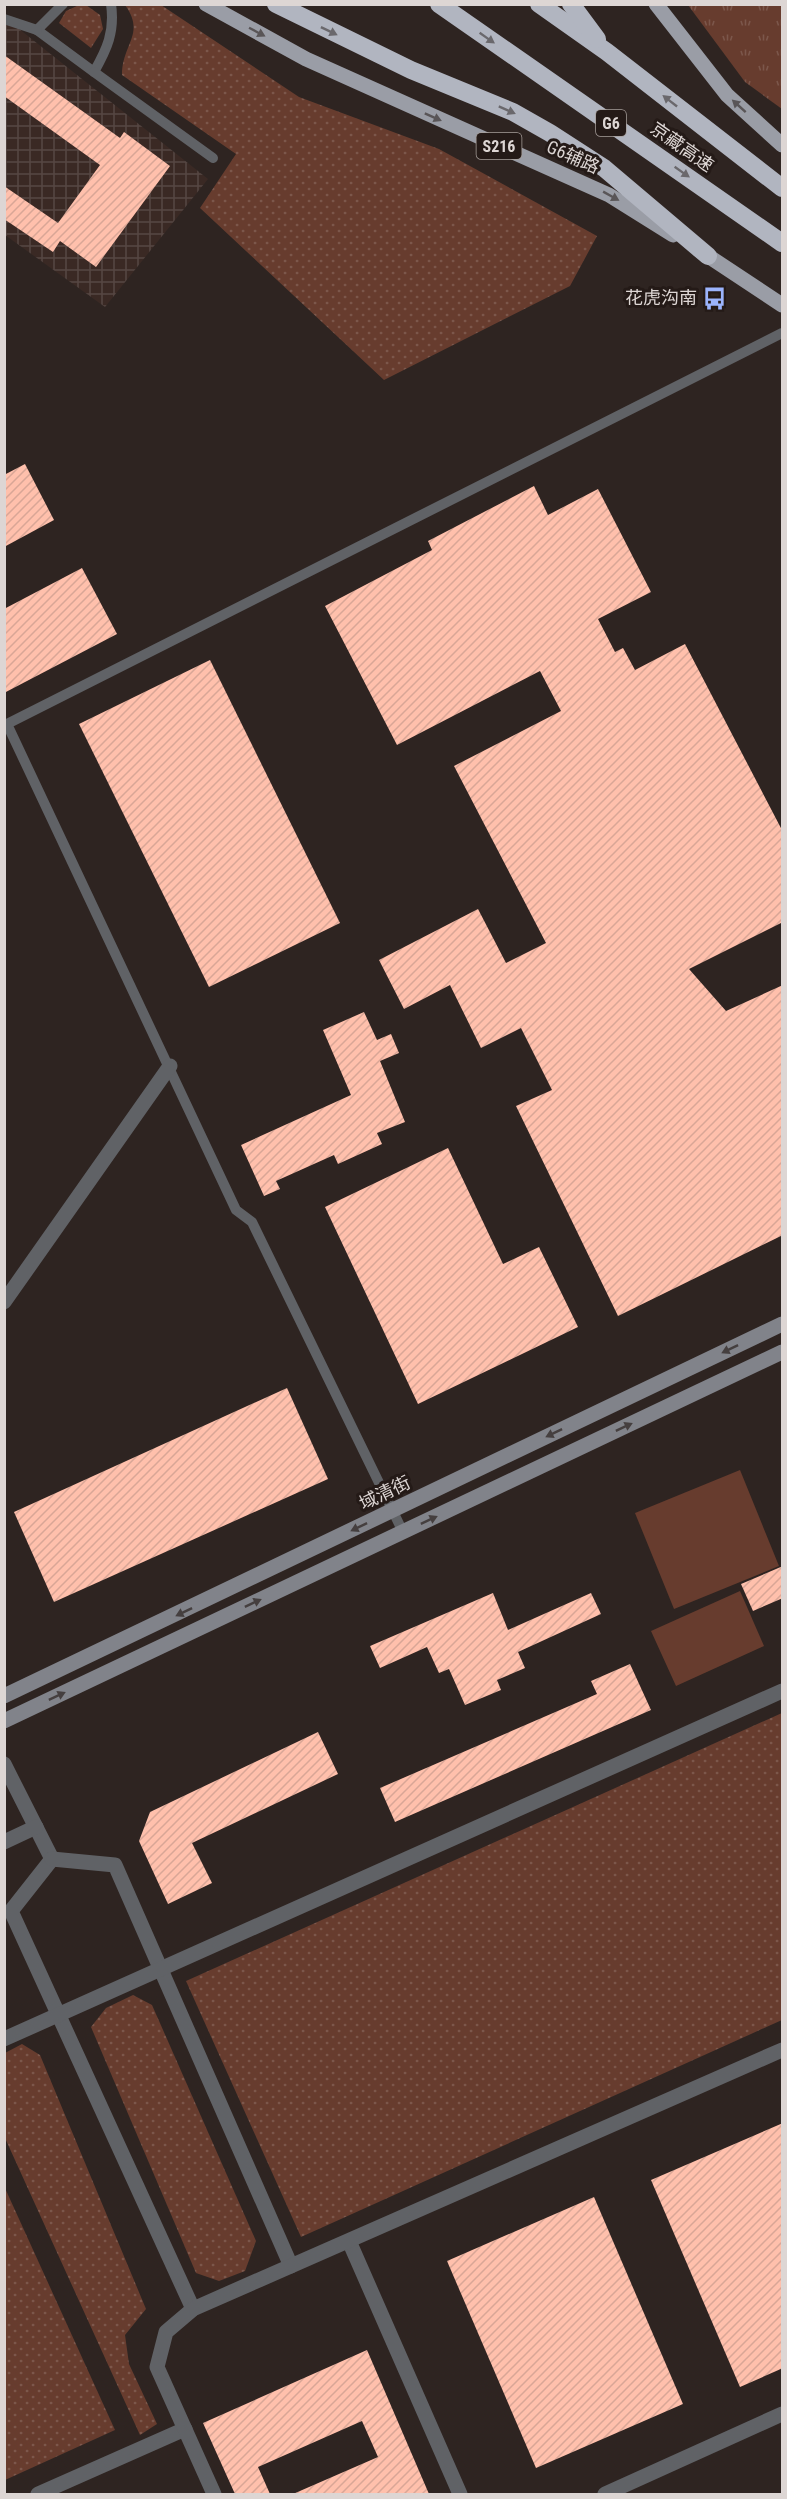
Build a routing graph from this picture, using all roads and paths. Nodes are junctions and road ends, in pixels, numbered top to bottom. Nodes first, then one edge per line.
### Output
1 (63, 4) edge
2 (111, 4) edge
3 (206, 4) edge
4 (276, 4) edge
5 (439, 4) edge
6 (539, 4) edge
7 (571, 4) edge
8 (656, 4) edge
9 (4, 19) edge
10 (37, 30) junction
11 (607, 52) junction
12 (94, 72) junction
13 (783, 145) edge
14 (213, 158) dead end
15 (783, 188) edge
16 (783, 243) edge
17 (708, 256) junction
18 (783, 305) edge
19 (783, 333) edge
20 (6, 724) edge
21 (170, 1066) junction
22 (4, 1302) edge
23 (783, 1324) edge
24 (783, 1352) edge
25 (393, 1510) junction
26 (403, 1532) junction
27 (783, 1691) edge
28 (4, 1696) edge
29 (4, 1721) edge
30 (4, 1764) edge
31 (36, 1827) junction
32 (4, 1842) edge
33 (52, 1859) junction
34 (160, 1969) junction
35 (58, 2014) junction
36 (4, 2038) edge
37 (783, 2050) edge
38 (349, 2241) junction
39 (291, 2266) junction
40 (193, 2309) junction
41 (783, 2414) edge
42 (185, 2429) junction
43 (38, 2494) edge
44 (214, 2494) edge
45 (460, 2494) edge
46 (604, 2494) edge

1 - 10 lane
2 - 12 lane
3 -> 17 main road, G6辅路 / S216
4 -> 17 highway
5 -> 16 highway, 京藏高速 / G6
6 - 11 highway, 京藏高速
7 - 11 highway
13 -> 8 main road
9 - 10 lane
10 - 12 lane
15 -> 11 highway, 京藏高速
12 - 14 lane
17 - 18 main road, G6辅路 / S216
19 - 20 lane
20 - 21 lane
21 - 22 street
21 - 25 lane
23 -> 25 street, 域清街
26 -> 24 street
25 - 26 lane
25 -> 28 street, 域清街
29 -> 26 street
27 - 34 street
30 - 31 street
31 - 32 street
31 - 33 street
33 - 34 street
33 - 35 street
34 - 35 street
34 - 39 street
35 - 36 street
35 - 40 street
37 - 38 street
38 - 39 street
38 - 45 street
39 - 40 street
40 - 42 street
41 - 46 street
42 - 43 street
42 - 44 street

